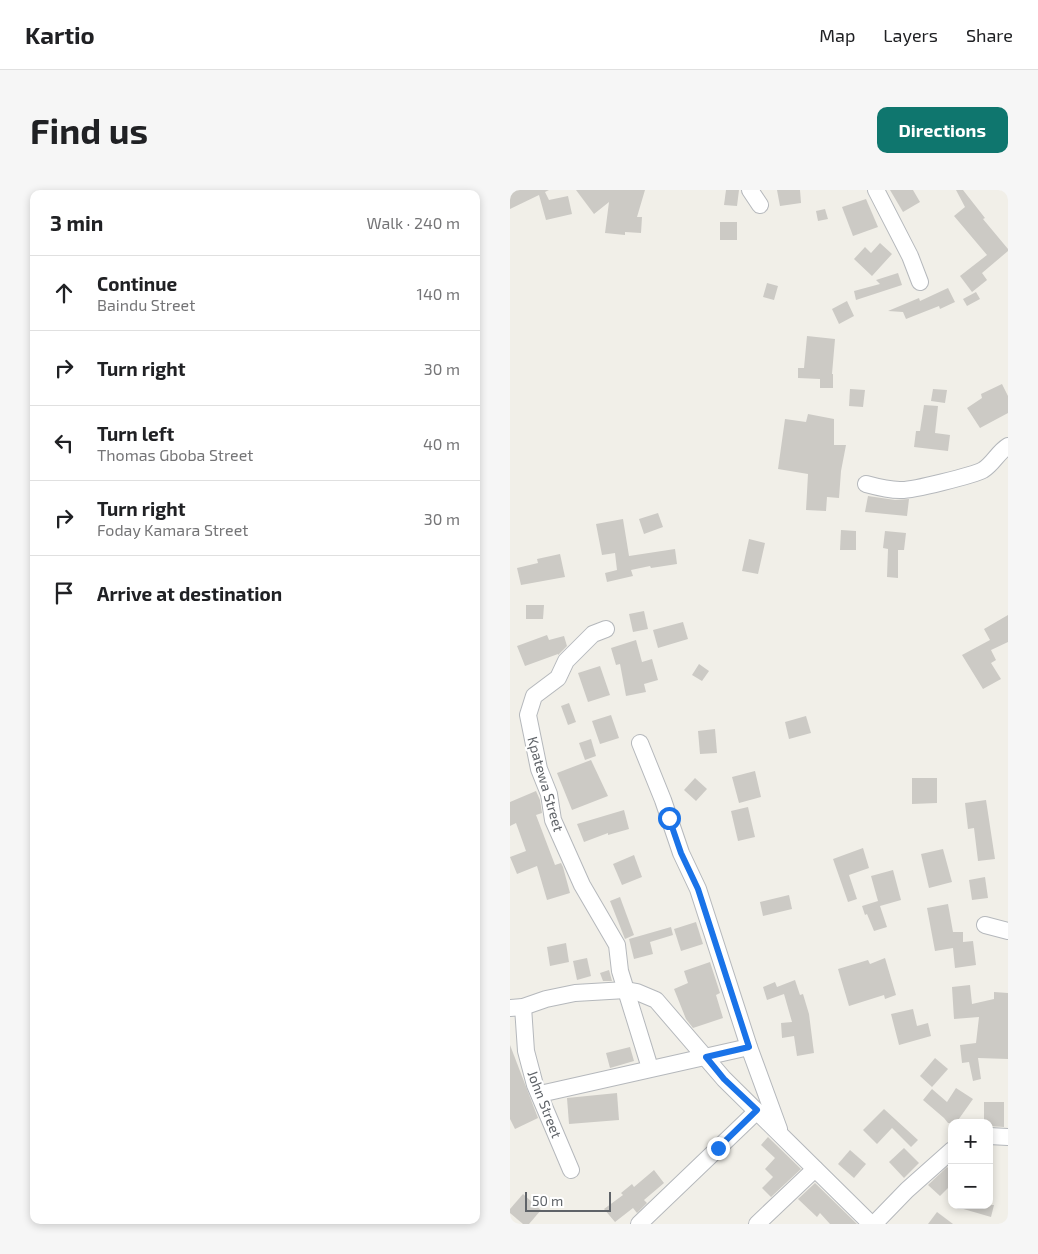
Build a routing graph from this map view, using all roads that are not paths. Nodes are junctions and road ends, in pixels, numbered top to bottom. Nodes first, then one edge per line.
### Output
1 (750, 190) edge
2 (876, 190) edge
3 (760, 205) dead end
4 (920, 282) dead end
5 (1008, 446) edge
6 (866, 484) dead end
7 (606, 629) dead end
8 (640, 743) dead end
9 (985, 925) dead end
10 (1008, 931) edge
11 (626, 990) junction
12 (516, 1007) edge
13 (749, 1047) junction
14 (706, 1057) junction
15 (650, 1068) junction
16 (540, 1094) junction
17 (757, 1110) junction
18 (780, 1133) junction
19 (993, 1136) edge
20 (1008, 1137) edge
21 (948, 1154) edge
22 (815, 1169) junction
23 (571, 1170) dead end
24 (639, 1224) edge
25 (757, 1224) edge
26 (873, 1224) edge

1 - 3 street
2 - 4 street
5 - 6 street
7 - 11 street, Kpatewa Street
8 - 13 street
9 - 10 street
11 - 12 street
11 - 14 street
11 - 15 street, Kpatewa Street
12 - 16 street, John Street
13 - 14 street
13 - 18 street
14 - 15 street
14 - 17 street
15 - 16 street
16 - 23 street, John Street
17 - 18 street
17 - 24 street
18 - 22 street
19 - 20 street
21 - 26 street
22 - 25 street
22 - 26 street

